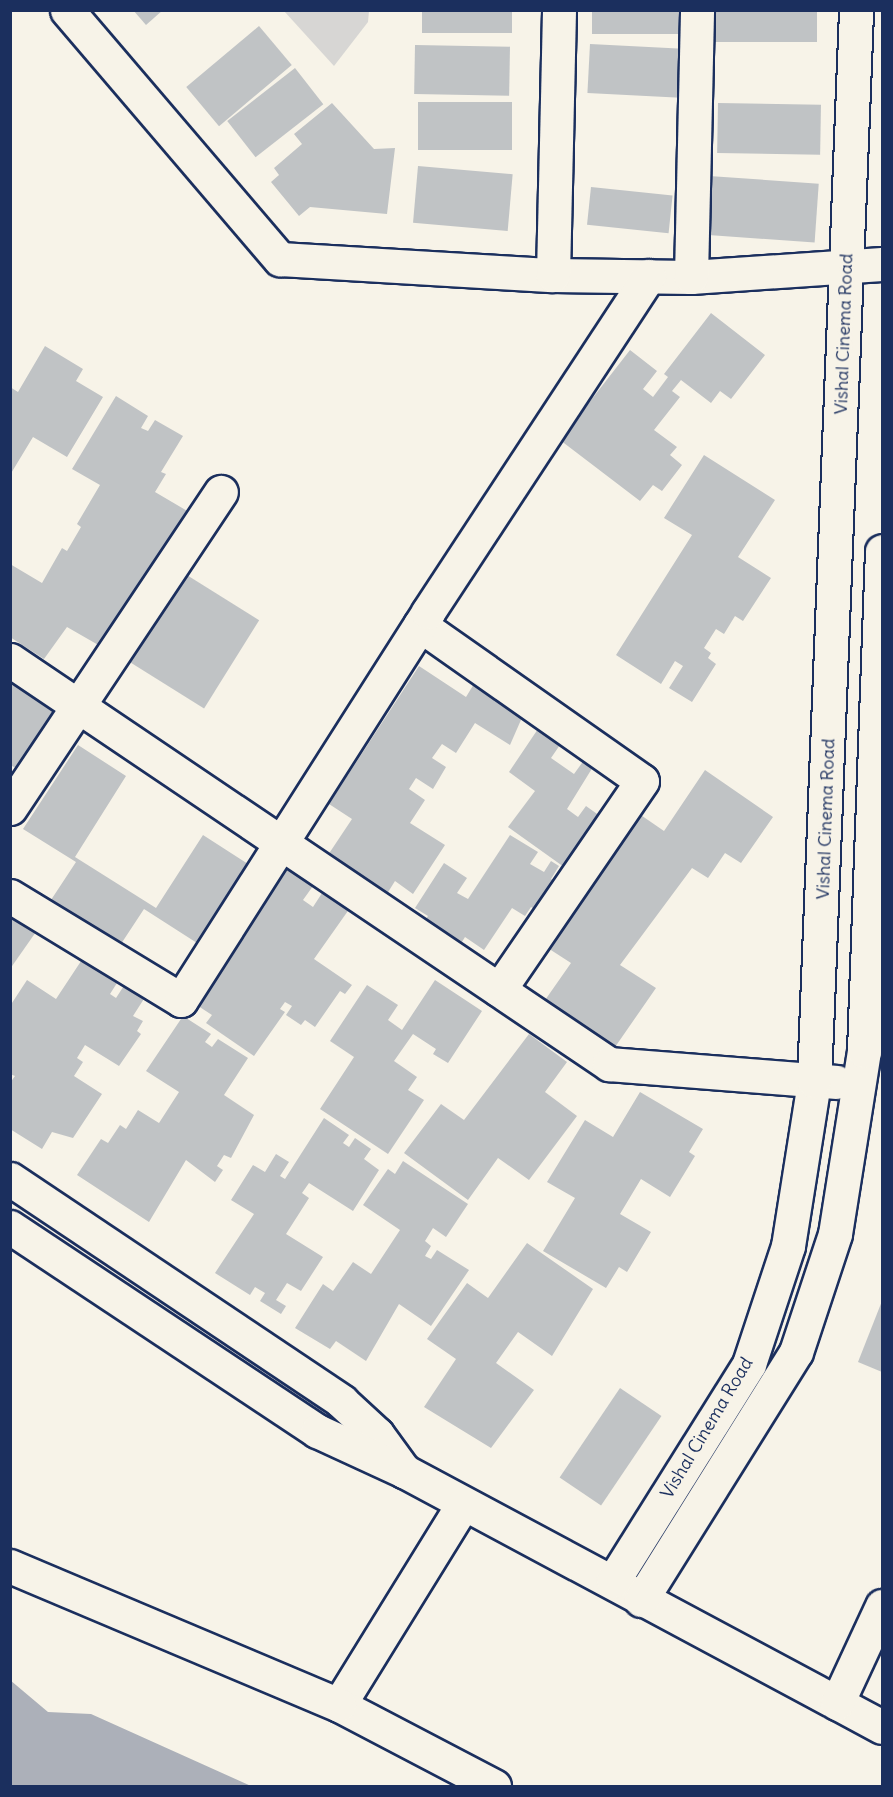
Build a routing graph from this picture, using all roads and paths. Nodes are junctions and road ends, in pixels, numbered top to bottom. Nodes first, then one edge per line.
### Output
1 (67, 10) edge
2 (560, 10) edge
3 (697, 10) edge
4 (856, 10) edge
5 (882, 264) edge
6 (846, 267) junction
7 (553, 275) junction
8 (649, 276) junction
9 (691, 277) junction
10 (221, 492) dead end
11 (882, 551) edge
12 (420, 625) junction
13 (10, 660) edge
14 (78, 706) junction
15 (10, 808) edge
16 (282, 843) junction
17 (10, 896) edge
18 (875, 963) edge
19 (499, 990) junction
20 (814, 1081) junction
21 (859, 1084) junction
22 (10, 1179) edge
23 (10, 1227) edge
24 (404, 1471) junction
25 (463, 1504) junction
26 (10, 1566) edge
27 (613, 1581) junction
28 (641, 1599) junction
29 (882, 1606) edge
30 (837, 1703) junction
31 (339, 1705) junction
32 (882, 1727) edge
33 (494, 1786) edge

1 - 7 street
2 - 7 street
3 - 9 street
4 - 6 street, Vishal Cinema Road
5 - 6 street
6 - 9 street
6 - 20 street, Vishal Cinema Road
7 - 8 street
8 - 9 street
8 - 12 street
10 - 14 street
11 - 18 street, Vishal Cinema Road
12 - 16 street
12 - 19 street
13 - 14 street
14 - 15 street
14 - 16 street
16 - 17 street
16 - 19 street
18 - 21 street, Vishal Cinema Road
19 - 20 street
20 - 21 street
20 - 27 street, Vishal Cinema Road
21 - 28 street, Vishal Cinema Road
22 - 24 street
23 - 24 street
24 - 25 street
25 - 27 street
25 - 31 street
26 - 31 street
27 - 28 street
28 - 30 street
29 - 30 street
30 - 32 street
31 - 33 street

